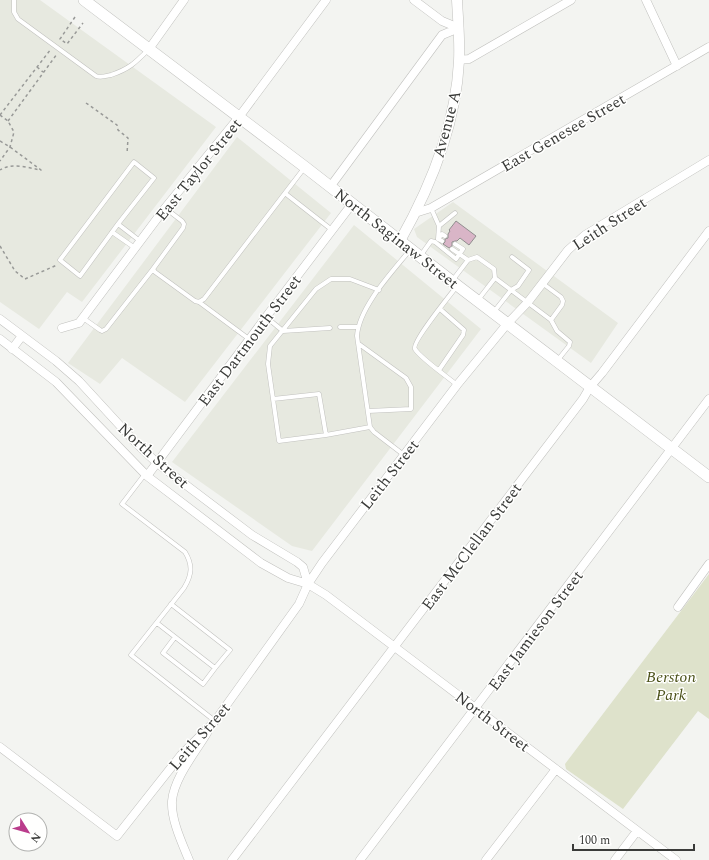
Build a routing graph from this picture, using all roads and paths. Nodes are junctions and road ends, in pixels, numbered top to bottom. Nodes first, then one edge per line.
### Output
1 (14, 0) edge
2 (84, 0) edge
3 (184, 0) edge
4 (326, 0) edge
5 (414, 0) edge
6 (457, 0) edge
7 (572, 0) edge
8 (646, 0) edge
9 (75, 18) dead end
10 (83, 23) dead end
11 (459, 28) junction
12 (709, 47) edge
13 (51, 49) dead end
14 (149, 49) junction
15 (57, 54) dead end
16 (459, 60) junction
17 (677, 66) junction
18 (37, 68) junction
19 (44, 72) junction
20 (86, 103) dead end
21 (0, 115) edge
22 (239, 117) junction
23 (8, 121) junction
24 (0, 141) edge
25 (10, 147) junction
26 (127, 154) dead end
27 (709, 160) edge
28 (0, 161) edge
29 (305, 167) junction
30 (0, 170) edge
31 (330, 186) junction
32 (286, 194) junction
33 (352, 204) junction
34 (165, 208) junction
35 (431, 208) junction
36 (415, 213) junction
37 (455, 213) dead end
38 (118, 224) junction
39 (439, 226) junction
40 (332, 230) junction
41 (709, 231) edge
42 (112, 232) junction
43 (445, 236) dead end
44 (140, 241) junction
45 (400, 241) junction
46 (438, 241) junction
47 (455, 244) dead end
48 (0, 246) edge
49 (135, 248) junction
50 (410, 249) junction
51 (452, 249) dead end
52 (460, 254) junction
53 (420, 257) junction
54 (512, 257) dead end
55 (468, 260) junction
56 (57, 265) dead end
57 (153, 269) junction
58 (495, 278) junction
59 (542, 283) junction
60 (455, 284) junction
61 (379, 290) junction
62 (511, 290) junction
63 (477, 301) junction
64 (199, 302) junction
65 (528, 302) junction
66 (440, 309) junction
67 (493, 313) junction
68 (266, 317) junction
69 (83, 318) junction
70 (0, 320) edge
71 (551, 320) junction
72 (507, 324) junction
73 (340, 327) dead end
74 (358, 327) junction
75 (62, 328) dead end
76 (330, 328) dead end
77 (283, 331) junction
78 (22, 336) junction
79 (249, 339) junction
80 (0, 340) edge
81 (359, 344) junction
82 (12, 349) junction
83 (557, 361) junction
84 (439, 370) junction
85 (457, 385) junction
86 (590, 387) junction
87 (273, 399) junction
88 (709, 400) edge
89 (368, 411) junction
90 (370, 427) junction
91 (326, 435) junction
92 (672, 448) junction
93 (404, 455) junction
94 (157, 463) junction
95 (146, 475) junction
96 (709, 477) edge
97 (709, 564) edge
98 (308, 584) junction
99 (171, 604) junction
100 (678, 607) dead end
101 (156, 623) junction
102 (175, 637) junction
103 (394, 646) junction
104 (215, 668) junction
105 (476, 708) junction
106 (215, 721) junction
107 (0, 747) edge
108 (556, 768) junction
109 (637, 831) junction
110 (189, 860) edge
111 (232, 860) edge
112 (360, 860) edge
113 (486, 860) edge
114 (615, 860) edge
115 (676, 860) edge

1 - 14 lane
2 - 14 main road, North Saginaw Street
3 - 14 street
4 - 22 street, East Taylor Street
5 - 11 street
6 - 11 street, Avenue A
7 - 16 street
8 - 17 street
9 - 10 path
11 - 16 street, Avenue A
11 - 31 street
12 - 17 street, East Genesee Street
13 - 18 path
14 - 22 main road, North Saginaw Street
15 - 19 path
16 - 36 street, Avenue A
17 - 35 street, East Genesee Street
18 - 19 path
18 - 21 path
19 - 23 path
20 - 26 path
21 - 23 path
22 - 29 main road, North Saginaw Street
22 - 34 street, East Taylor Street
23 - 25 path
24 - 25 path
25 - 28 path
25 - 30 path
27 - 59 street, Leith Street
29 - 31 main road, North Saginaw Street
29 - 32 lane
31 - 33 main road, North Saginaw Street
32 - 40 lane
32 - 64 lane
33 - 40 street, East Dartmouth Street
33 - 45 main road, North Saginaw Street
34 - 44 street, East Taylor Street
34 - 57 lane
35 - 36 street, East Genesee Street
35 - 39 lane
36 - 45 street, Avenue A
37 - 39 lane
38 - 42 lane
38 - 42 lane
38 - 44 lane
39 - 46 lane
40 - 68 street, East Dartmouth Street
41 - 86 street, East McClellan Street
42 - 49 lane
43 - 46 lane
44 - 49 street, East Taylor Street
45 - 50 main road, North Saginaw Street
46 - 52 lane
46 - 53 lane
47 - 52 lane
48 - 56 path
49 - 69 street, East Taylor Street
50 - 53 main road, North Saginaw Street
50 - 61 lane
51 - 52 lane
52 - 55 lane
53 - 60 main road, North Saginaw Street
54 - 62 lane
55 - 58 lane
55 - 60 lane
57 - 64 lane
57 - 69 lane
58 - 62 lane
58 - 63 lane
59 - 65 street, Leith Street
59 - 71 lane
60 - 63 main road, North Saginaw Street
60 - 66 lane
61 - 74 lane
61 - 77 lane
62 - 65 lane
62 - 67 lane
63 - 67 main road, North Saginaw Street
64 - 79 lane
65 - 71 lane
65 - 72 street, Leith Street
66 - 84 lane
66 - 84 lane
67 - 72 main road, North Saginaw Street
68 - 77 lane
68 - 79 street, East Dartmouth Street
69 - 75 street, East Taylor Street
70 - 78 street, North Street
71 - 83 lane
72 - 83 main road, North Saginaw Street
72 - 85 street, Leith Street
73 - 74 lane
74 - 81 lane
76 - 77 lane
77 - 87 lane
78 - 82 street
78 - 94 street, North Street
79 - 94 street, East Dartmouth Street
80 - 82 street, North Street
81 - 89 lane
81 - 89 lane
82 - 95 street, North Street
83 - 86 main road, North Saginaw Street
84 - 85 lane
85 - 93 street, Leith Street
86 - 92 main road, North Saginaw Street
86 - 103 street, East McClellan Street
87 - 91 lane
87 - 91 lane
88 - 92 street, East Jamieson Street
89 - 90 lane
90 - 91 lane
90 - 93 lane
92 - 96 main road, North Saginaw Street
92 - 105 street, East Jamieson Street
93 - 98 street, Leith Street
94 - 95 street, East Dartmouth Street
94 - 98 street, North Street
95 - 98 street, North Street
95 - 99 lane
97 - 100 street
98 - 103 street, North Street
98 - 106 street, Leith Street
99 - 101 lane
99 - 104 lane
101 - 102 lane
101 - 106 lane
102 - 104 lane
102 - 104 lane
103 - 105 street, North Street
103 - 111 street, East McClellan Street
105 - 108 street, North Street
105 - 112 street, East Jamieson Street
106 - 107 street, Leith Street
106 - 110 street
108 - 109 street, North Street
108 - 113 street
109 - 114 street
109 - 115 street, North Street

